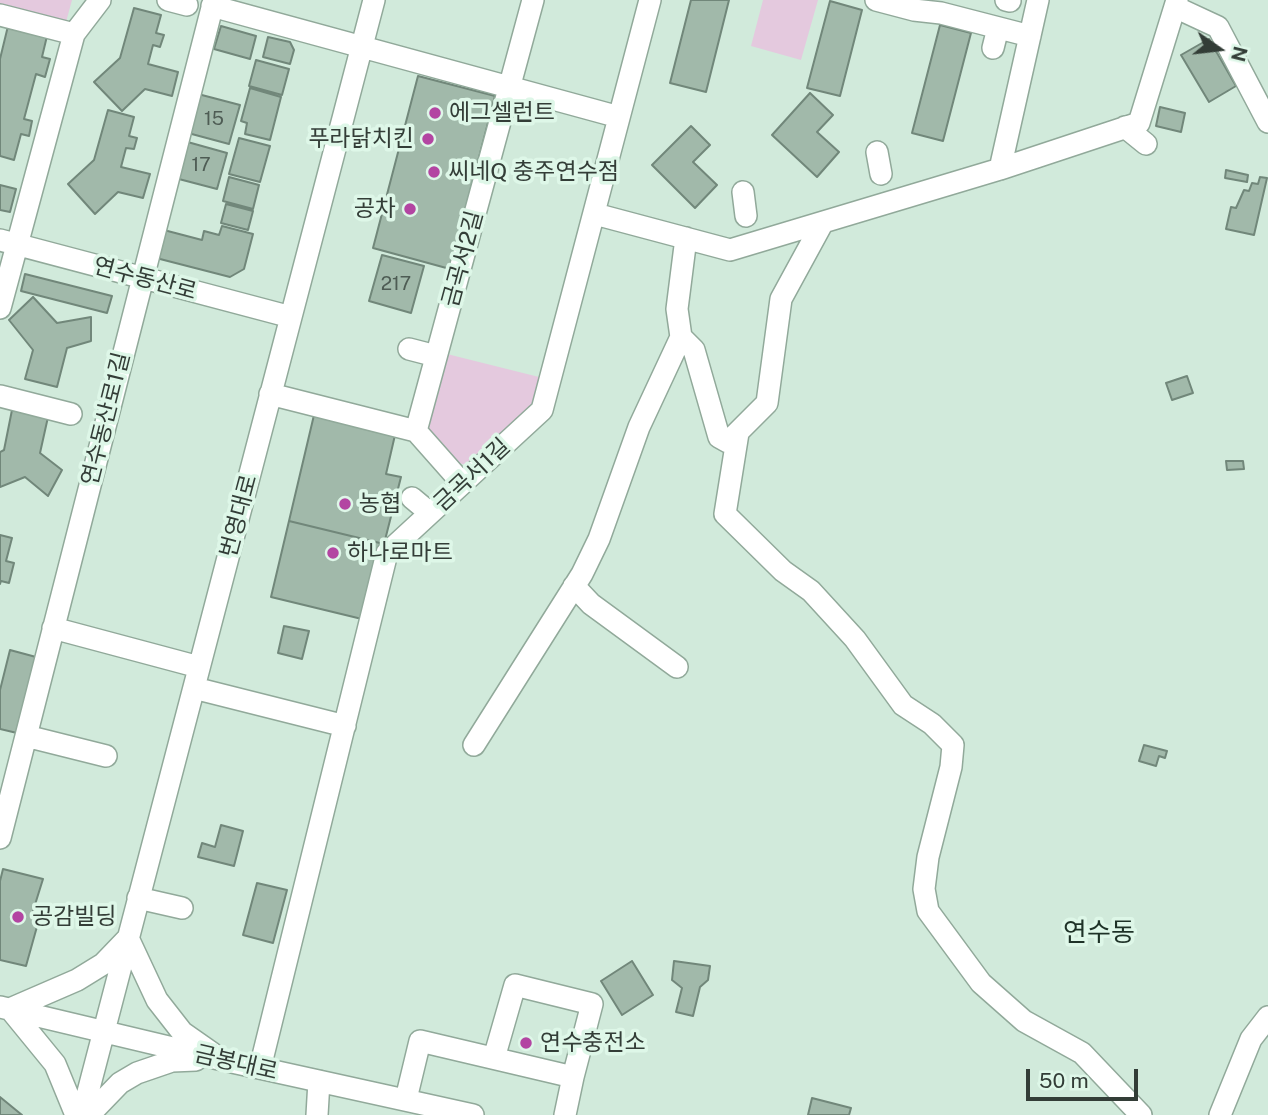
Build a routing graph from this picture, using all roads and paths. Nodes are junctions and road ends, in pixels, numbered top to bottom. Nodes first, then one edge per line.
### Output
1 (100, 0) edge
2 (374, 0) edge
3 (533, 0) edge
4 (650, 0) edge
5 (876, 0) edge
6 (1038, 0) edge
7 (213, 3) edge
8 (1176, 4) edge
9 (965, 9) edge
10 (0, 15) edge
11 (74, 34) junction
12 (1030, 36) junction
13 (361, 48) junction
14 (510, 88) junction
15 (620, 117) junction
16 (1268, 122) edge
17 (1125, 127) junction
18 (1146, 144) dead end
19 (877, 152) dead end
20 (1000, 169) junction
21 (881, 174) dead end
22 (743, 192) dead end
23 (595, 214) junction
24 (746, 216) dead end
25 (823, 222) junction
26 (686, 238) junction
27 (8, 243) edge
28 (142, 278) junction
29 (0, 309) edge
30 (291, 317) junction
31 (681, 337) junction
32 (409, 348) dead end
33 (436, 356) junction
34 (270, 394) junction
35 (0, 397) edge
36 (71, 414) dead end
37 (416, 431) junction
38 (738, 433) junction
39 (462, 483) junction
40 (412, 498) dead end
41 (430, 513) junction
42 (574, 586) junction
43 (53, 628) junction
44 (677, 667) dead end
45 (196, 678) junction
46 (345, 726) junction
47 (26, 736) junction
48 (474, 745) dead end
49 (106, 755) dead end
50 (0, 838) edge
51 (138, 898) junction
52 (182, 908) dead end
53 (128, 938) junction
54 (5, 1008) edge
55 (1268, 1017) edge
56 (104, 1032) junction
57 (494, 1058) junction
58 (223, 1060) junction
59 (260, 1068) junction
60 (573, 1077) junction
61 (319, 1081) junction
62 (406, 1099) junction
63 (76, 1115) edge
64 (82, 1115) edge
65 (89, 1115) edge
66 (317, 1115) edge
67 (473, 1115) edge
68 (565, 1115) edge
69 (1141, 1115) edge
70 (1220, 1115) edge

1 - 11 street
2 - 13 street, 번영대로
3 - 14 street, 금곡서2길
4 - 15 street, 금곡서1길
5 - 9 street
6 - 12 street
7 - 13 street
7 - 28 street, 연수동산로1길
8 - 16 street
8 - 17 street
9 - 12 street
10 - 11 street
11 - 27 street
12 - 20 street
13 - 14 street
13 - 30 street, 번영대로
14 - 15 street
14 - 33 street, 금곡서2길
15 - 23 street, 금곡서1길
17 - 18 street
17 - 20 street
19 - 21 street
20 - 25 street
22 - 24 street
23 - 26 street
23 - 39 street, 금곡서1길
25 - 26 street
25 - 38 street
26 - 31 street
27 - 28 street, 연수동산로
27 - 29 street
28 - 30 street, 연수동산로
28 - 43 street, 연수동산로1길
30 - 34 street, 번영대로
31 - 38 street
31 - 42 street
32 - 33 street
33 - 37 street, 금곡서2길
34 - 37 street
34 - 45 street, 번영대로
35 - 36 street
37 - 39 street
38 - 69 street
39 - 41 street, 금곡서1길
40 - 41 street
41 - 46 street, 금곡서1길
42 - 44 street
42 - 48 street
43 - 45 street
43 - 47 street, 연수동산로1길
45 - 46 street
45 - 51 street, 번영대로
46 - 59 street, 금곡서1길
47 - 49 street
47 - 50 street, 연수동산로1길
51 - 52 street
51 - 53 street, 번영대로
53 - 54 street
53 - 56 street, 번영대로
53 - 58 street
54 - 56 street, 금봉대로
54 - 63 street
55 - 70 street
56 - 58 street, 금봉대로
56 - 64 street, 번영대로
57 - 60 street
57 - 60 street
57 - 62 street
58 - 59 street, 금봉대로
58 - 65 street
59 - 61 street, 금봉대로
60 - 68 street
61 - 62 street, 금봉대로
61 - 66 street
62 - 67 street, 금봉대로

